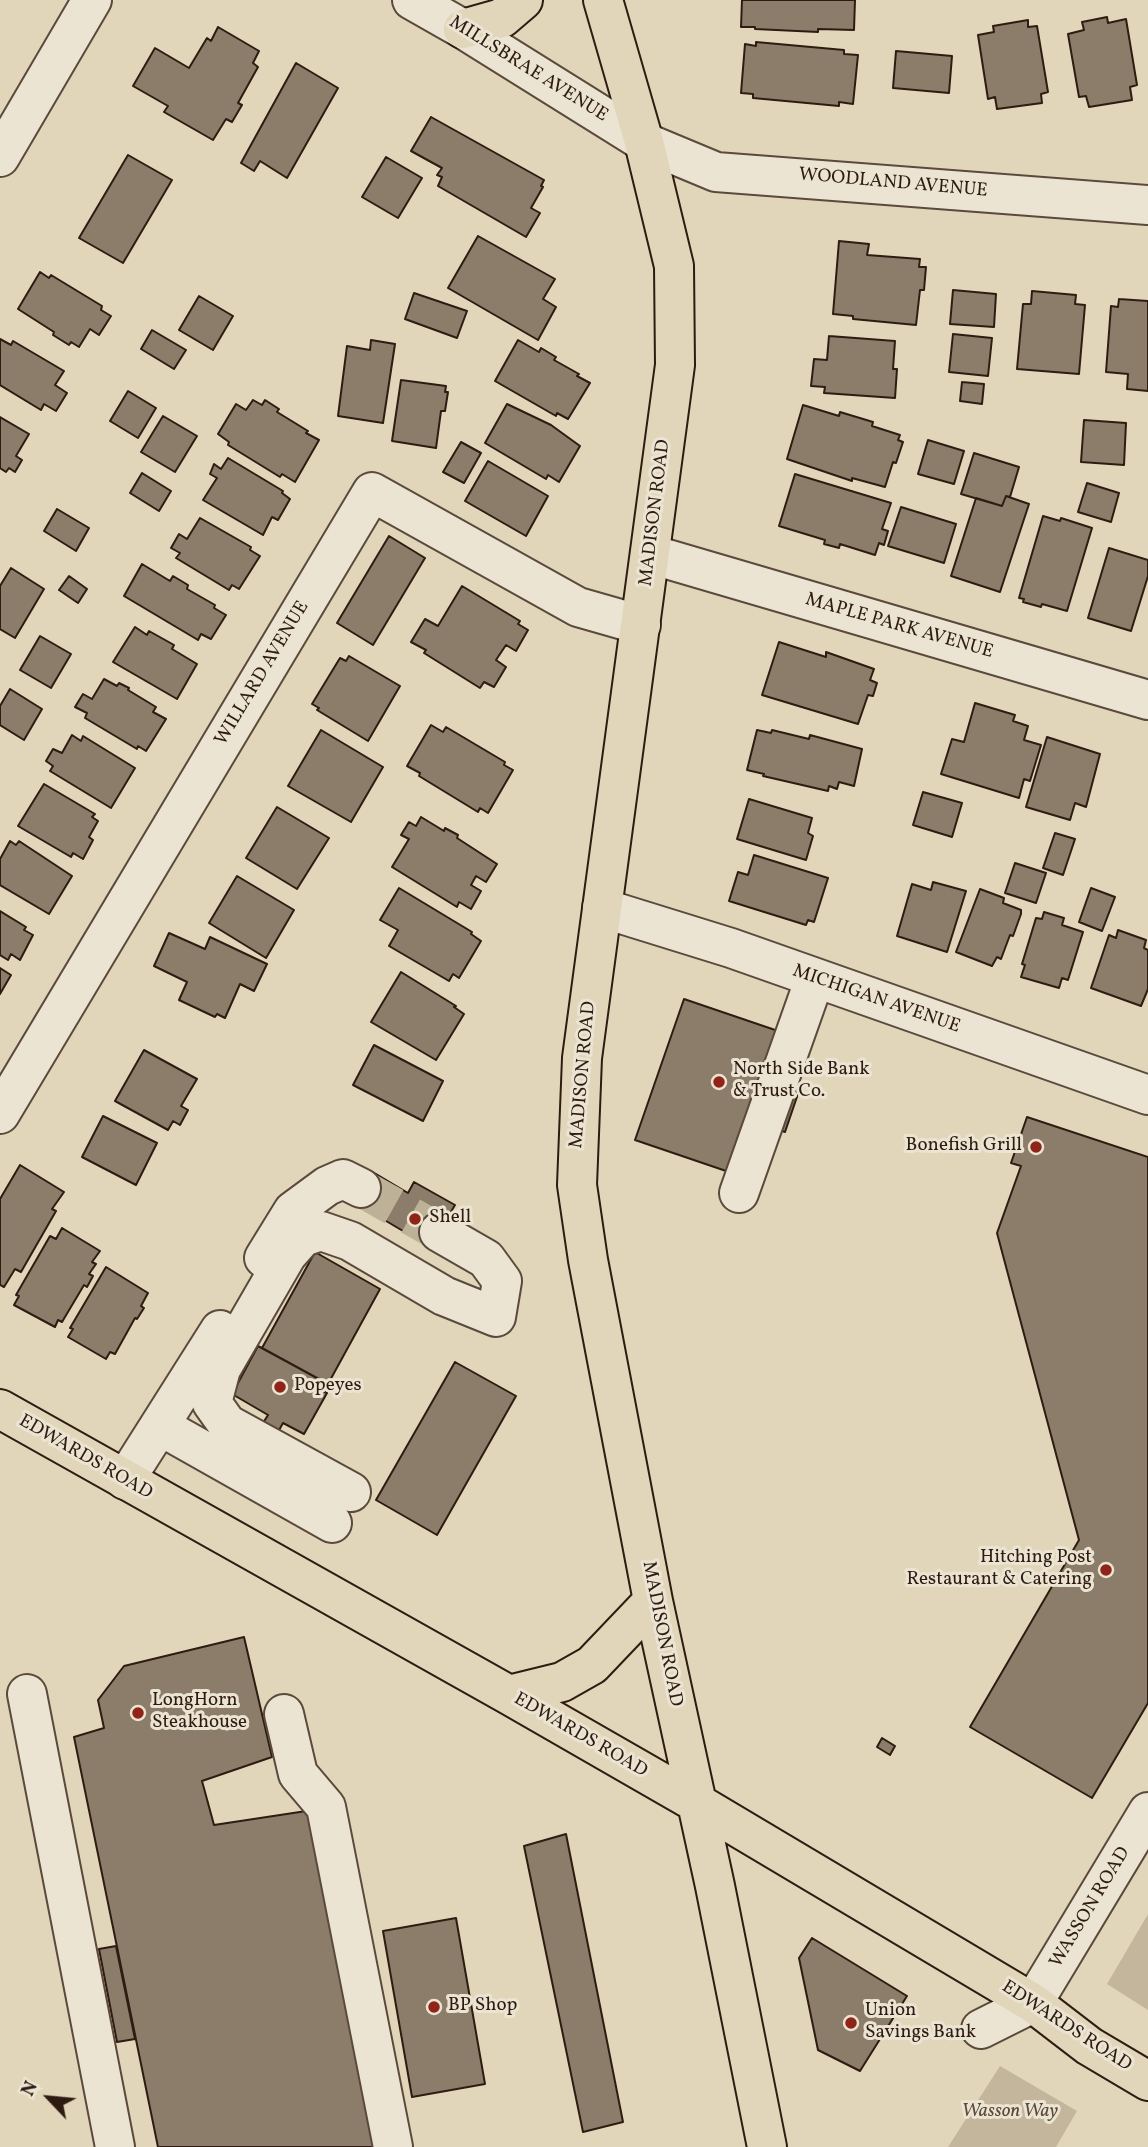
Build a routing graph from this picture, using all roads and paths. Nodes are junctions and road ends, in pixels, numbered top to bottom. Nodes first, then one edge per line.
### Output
1 (92, 0) edge
2 (412, 0) edge
3 (523, 0) edge
4 (603, 0) edge
5 (463, 29) junction
6 (643, 142) junction
7 (0, 158) edge
8 (1148, 205) edge
9 (650, 554) junction
10 (641, 625) junction
11 (1148, 700) edge
12 (602, 908) junction
13 (815, 978) junction
14 (1148, 1095) edge
15 (0, 1114) edge
16 (361, 1188) tunnel mouth
17 (739, 1193) dead end
18 (439, 1232) tunnel mouth
19 (0, 1409) edge
20 (160, 1426) junction
21 (125, 1480) junction
22 (653, 1601) junction
23 (27, 1694) dead end
24 (509, 1695) junction
25 (284, 1714) dead end
26 (697, 1803) junction
27 (1148, 1812) edge
28 (1034, 2003) junction
29 (981, 2029) dead end
30 (1148, 2081) edge
31 (116, 2147) edge
32 (393, 2147) edge
33 (766, 2147) edge

1 - 7 street
2 - 5 street, MILLSBRAE AVENUE
3 - 5 main road
4 - 6 main road, MADISON ROAD
5 - 6 street, MILLSBRAE AVENUE
6 - 8 street, WOODLAND AVENUE
6 - 9 main road, MADISON ROAD
9 - 10 main road, MADISON ROAD
9 - 11 street, MAPLE PARK AVENUE
10 - 12 main road, MADISON ROAD
10 - 15 street, WILLARD AVENUE
12 - 13 street, MICHIGAN AVENUE
12 - 22 main road, MADISON ROAD
13 - 14 street, MICHIGAN AVENUE
13 - 17 street
16 - 20 street
18 - 20 street
19 - 21 main road, EDWARDS ROAD
20 - 21 street
21 - 24 main road, EDWARDS ROAD
22 - 24 main road
22 - 26 main road, MADISON ROAD
23 - 31 street
24 - 26 main road, EDWARDS ROAD
25 - 32 street
26 - 28 main road, EDWARDS ROAD
26 - 33 main road, MADISON ROAD
27 - 28 street, WASSON ROAD
28 - 29 street
28 - 30 main road, EDWARDS ROAD

